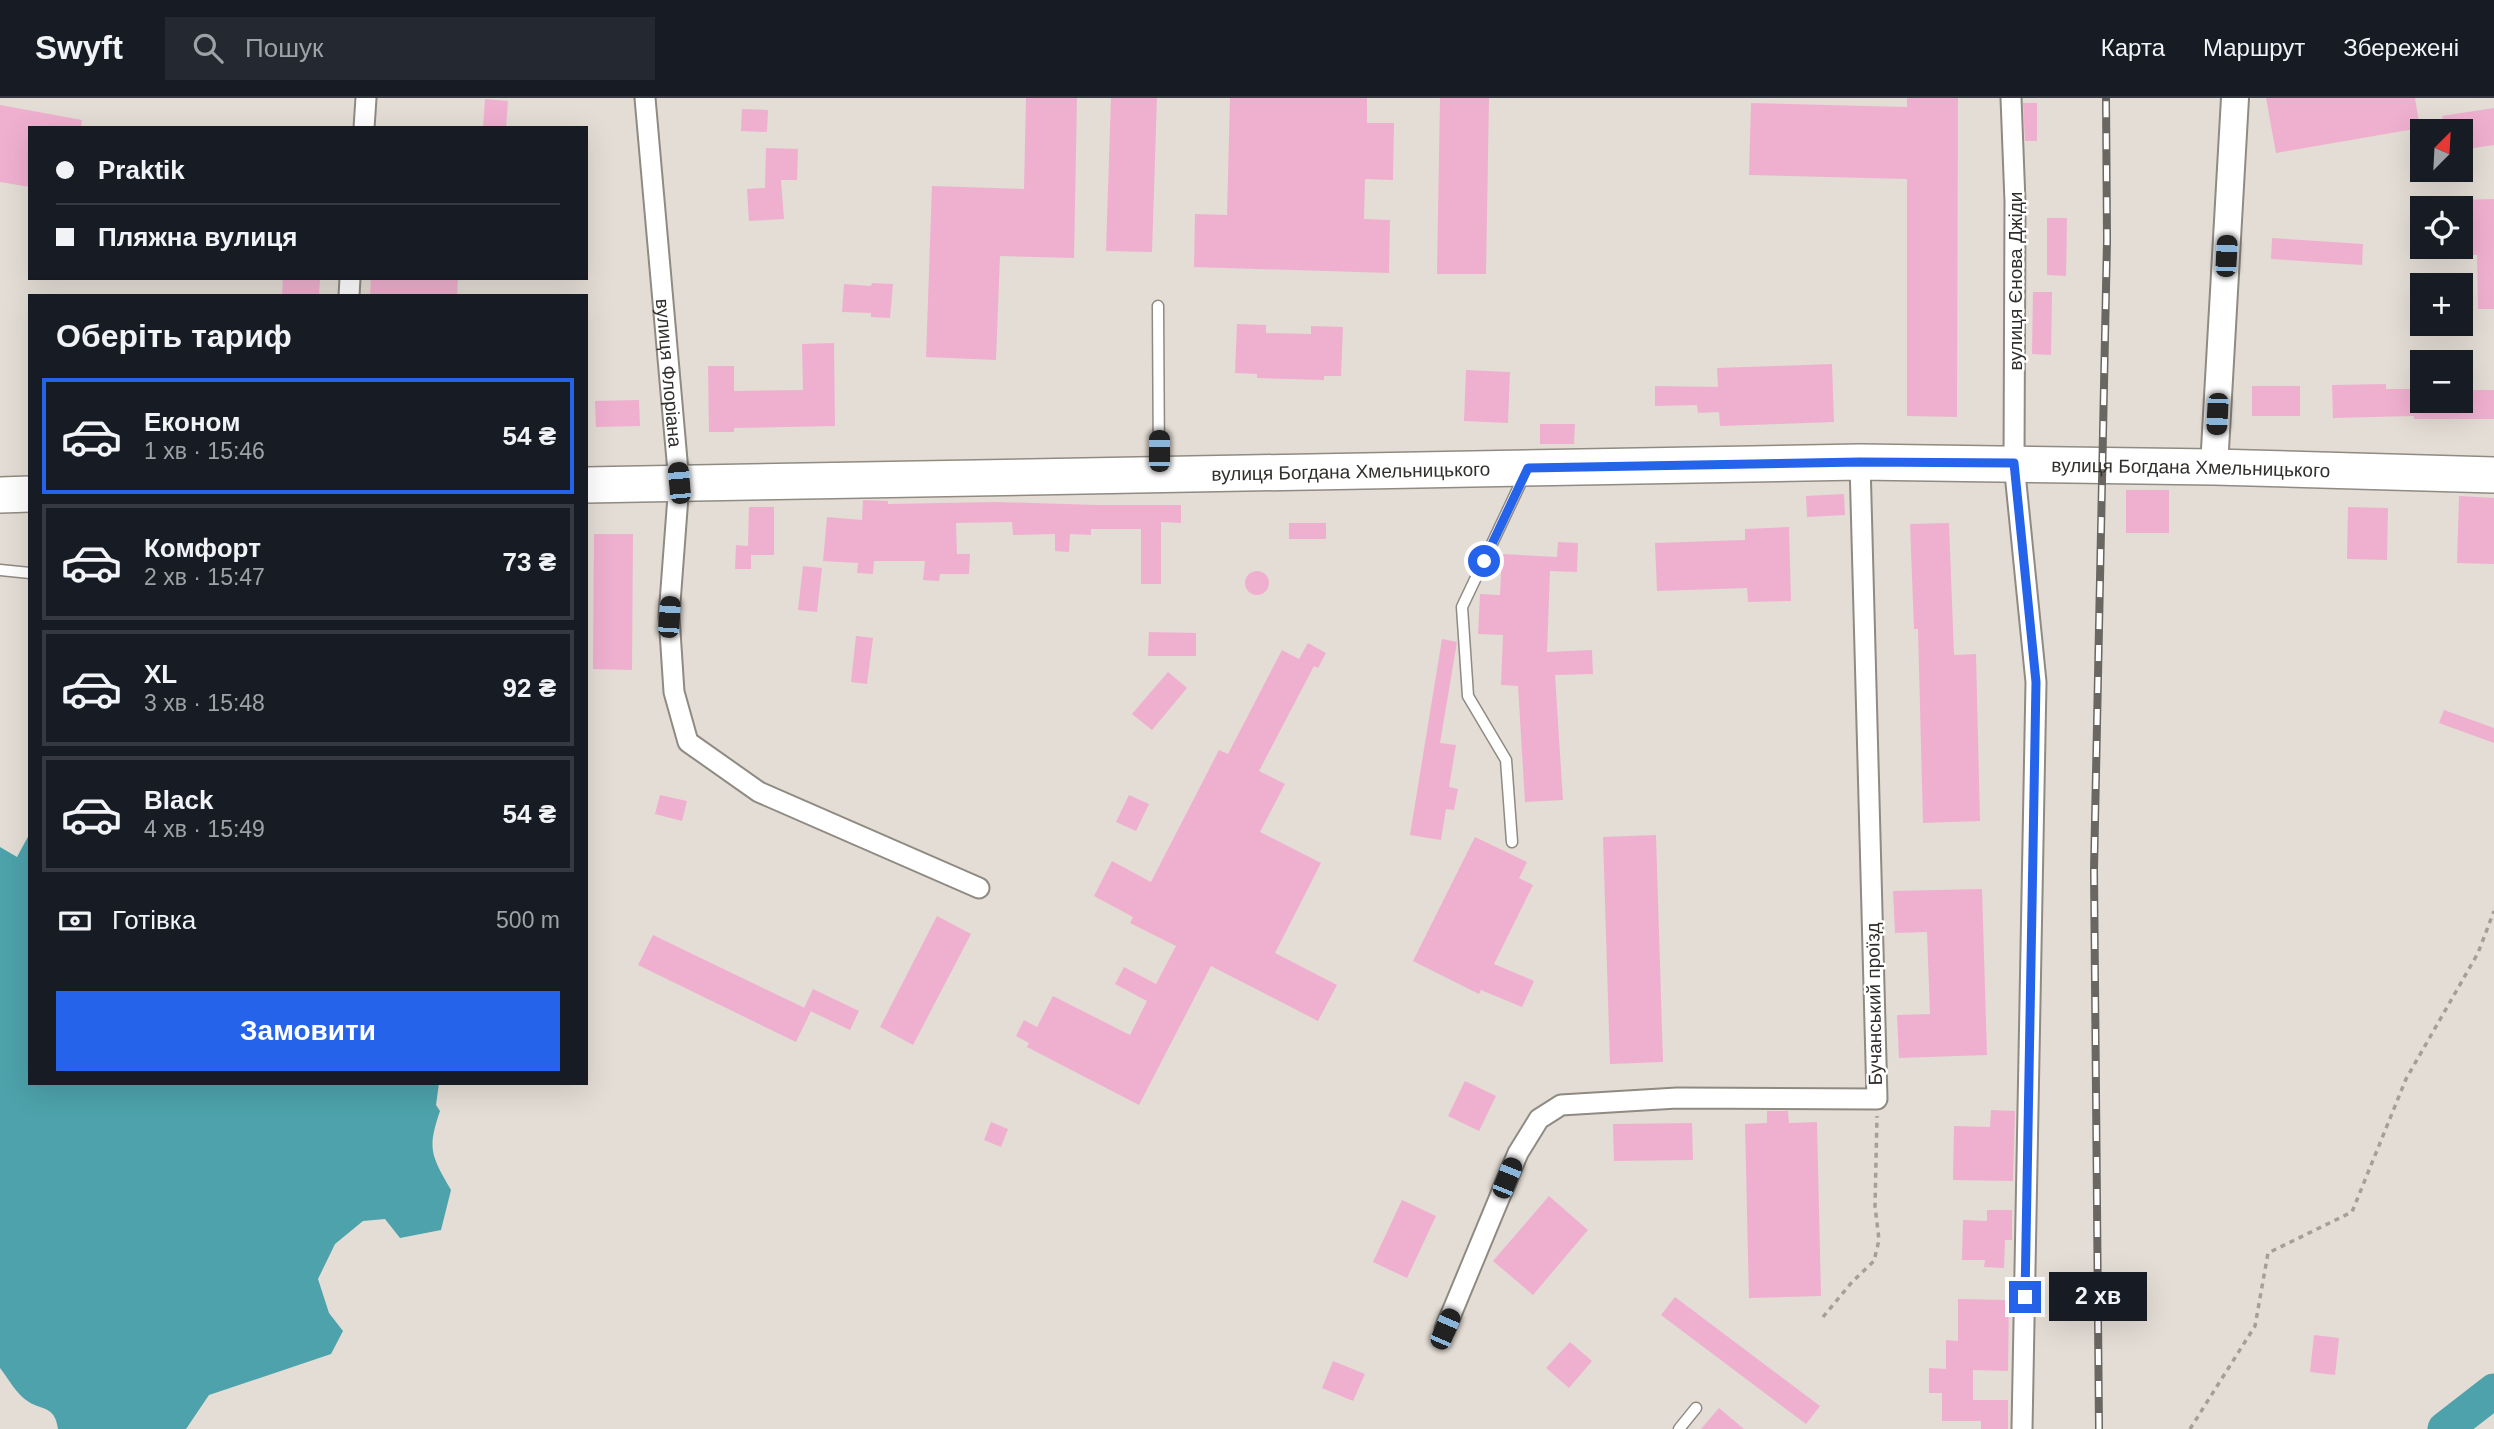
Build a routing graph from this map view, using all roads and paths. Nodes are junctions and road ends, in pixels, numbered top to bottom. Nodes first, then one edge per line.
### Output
1 (366, 98) edge
2 (645, 98) edge
3 (2011, 98) edge
4 (2235, 98) edge
5 (364, 126) edge
6 (1158, 306) dead end
7 (1860, 462) junction
8 (2014, 463) junction
9 (2214, 467) junction
10 (1528, 468) junction
11 (1159, 475) junction
12 (2494, 475) edge
13 (679, 483) junction
14 (588, 485) edge
15 (28, 494) edge
16 (0, 495) edge
17 (0, 569) edge
18 (28, 573) edge
19 (1512, 842) dead end
20 (979, 888) dead end
21 (2494, 911) edge
22 (1877, 1100) junction
23 (1823, 1317) dead end
24 (1445, 1329) dead end
25 (1696, 1408) dead end
26 (1679, 1429) edge
27 (2022, 1429) edge
28 (2190, 1429) edge

1 - 5 street
2 - 13 street, вулиця Флоріана
3 - 8 street, вулиця Єнова Джіди
4 - 9 street
6 - 11 lane
7 - 8 highway, вулиця Богдана Хмельницького
7 - 10 highway, вулиця Богдана Хмельницького
7 - 22 street, Бучанський проїзд
8 - 9 highway, вулиця Богдана Хмельницького
8 - 27 street, вулиця Єнова Джіди
9 - 12 highway, вулиця Богдана Хмельницького
10 - 11 highway, вулиця Богдана Хмельницького
10 - 19 lane
11 - 13 highway, вулиця Богдана Хмельницького
13 - 14 highway, вулиця Богдана Хмельницького
13 - 20 street, вулиця Флоріана
15 - 16 highway
17 - 18 lane
21 - 28 path
22 - 23 path
22 - 24 street, Бучанський проїзд
25 - 26 lane

